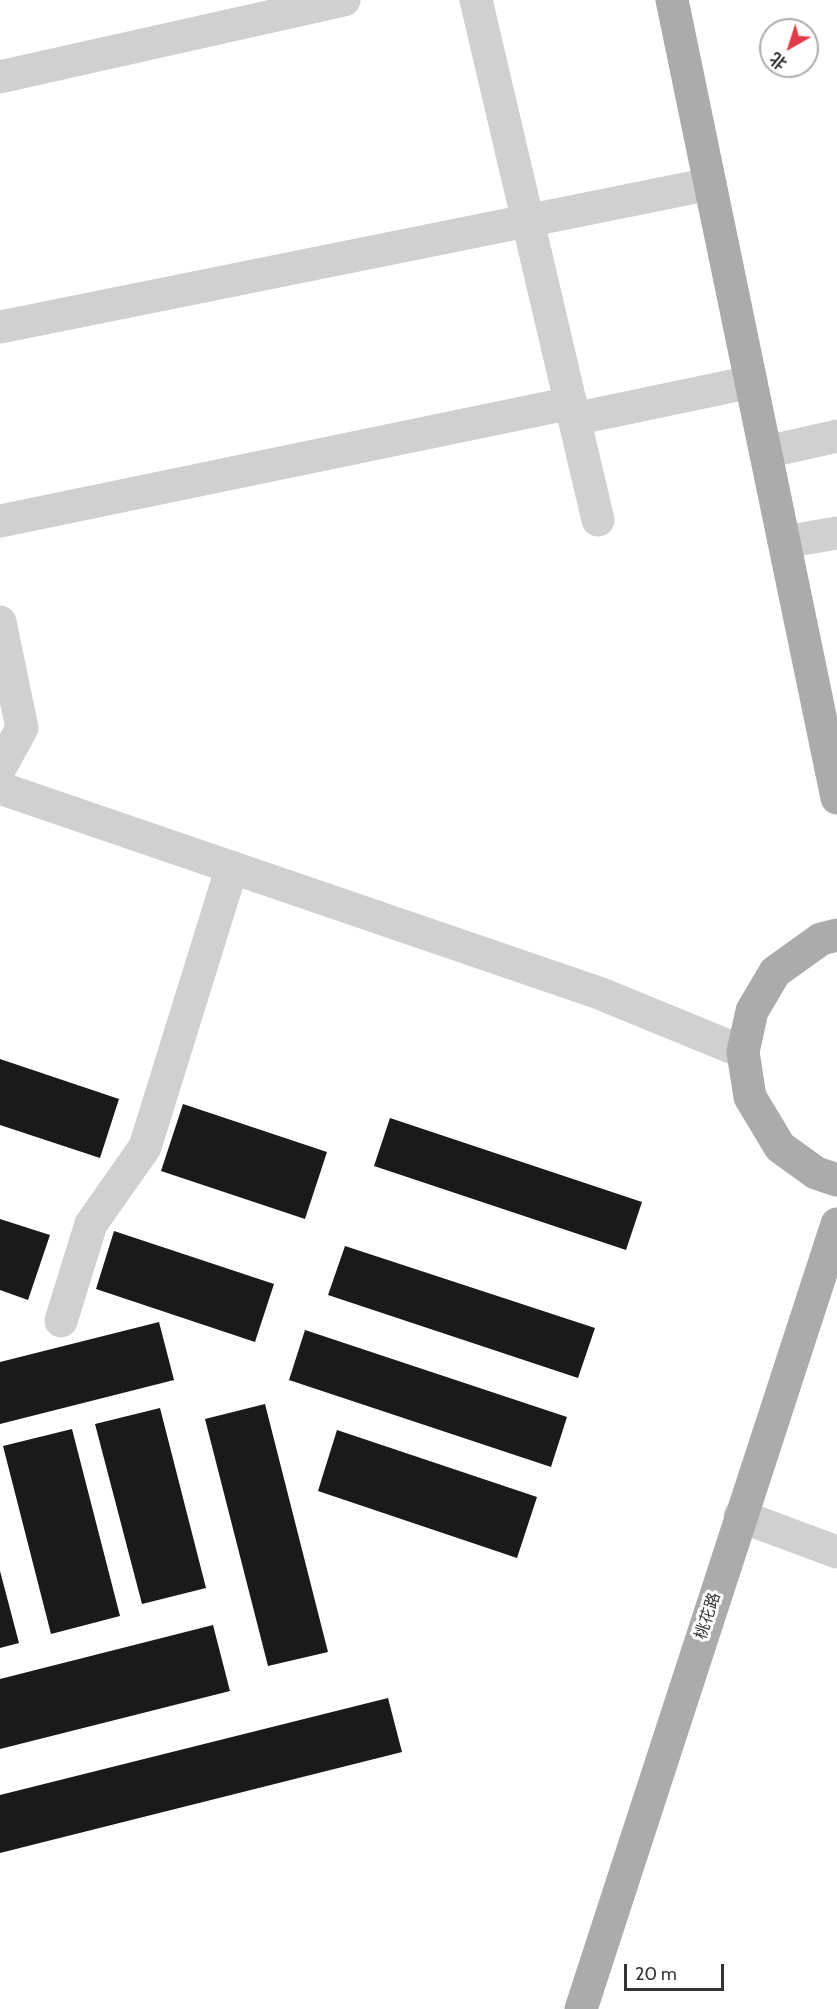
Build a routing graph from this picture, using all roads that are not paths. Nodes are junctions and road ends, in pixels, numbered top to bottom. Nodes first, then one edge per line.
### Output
1 (344, 0) edge
2 (476, 0) edge
3 (672, 0) edge
4 (0, 77) edge
5 (710, 184) junction
6 (528, 221) junction
7 (0, 327) edge
8 (751, 382) junction
9 (572, 411) junction
10 (837, 436) edge
11 (766, 452) junction
12 (598, 520) dead end
13 (0, 521) edge
14 (837, 533) edge
15 (784, 542) junction
16 (0, 622) edge
17 (0, 768) edge
18 (0, 788) edge
19 (837, 798) edge
20 (232, 867) junction
21 (837, 935) edge
22 (743, 1052) junction
23 (837, 1180) edge
24 (837, 1224) edge
25 (61, 1321) dead end
26 (740, 1516) junction
27 (837, 1552) edge
28 (581, 2009) edge

1 - 4 street
2 - 6 street
3 - 5 main road
5 - 6 street
5 - 8 main road
6 - 7 street
6 - 9 street
8 - 9 street
8 - 11 main road
9 - 12 street
9 - 13 street
10 - 11 street
11 - 15 main road
14 - 15 street
15 - 19 main road
16 - 17 street
18 - 20 street
20 - 22 street
20 - 25 street
21 - 22 main road
22 - 23 main road
24 - 26 main road, 桃花路
26 - 27 street
26 - 28 main road, 桃花路

